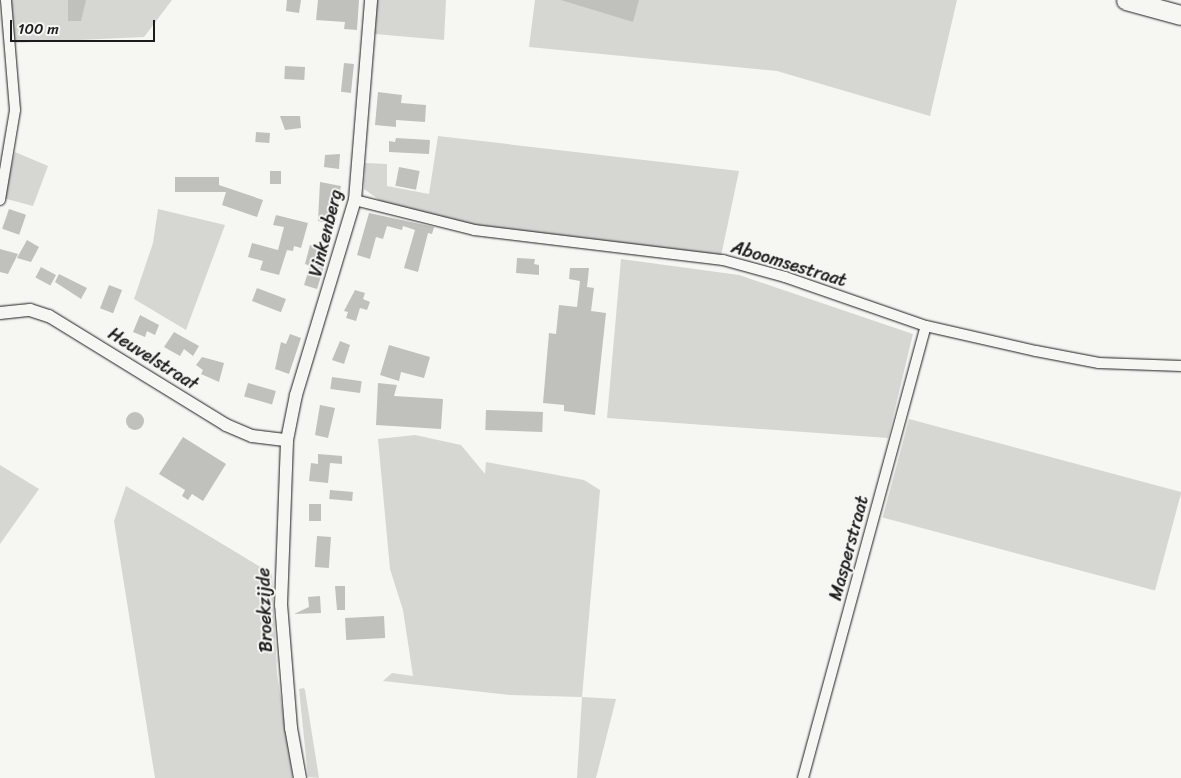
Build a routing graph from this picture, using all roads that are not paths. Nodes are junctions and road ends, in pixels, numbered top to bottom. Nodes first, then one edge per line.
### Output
1 (6, 0) edge
2 (371, 0) edge
3 (1126, 0) edge
4 (1181, 16) edge
5 (0, 200) edge
6 (355, 200) junction
7 (0, 313) edge
8 (926, 326) junction
9 (1181, 366) edge
10 (287, 440) junction
11 (300, 778) edge
12 (803, 778) edge

1 - 5 street
2 - 6 street, Vinkenberg
3 - 4 highway
6 - 8 street, Aboomsestraat
6 - 10 street, Vinkenberg
7 - 10 street, Heuvelstraat
8 - 9 street, Aboomsestraat
8 - 12 street, Masperstraat
10 - 11 street, Broekzijde

